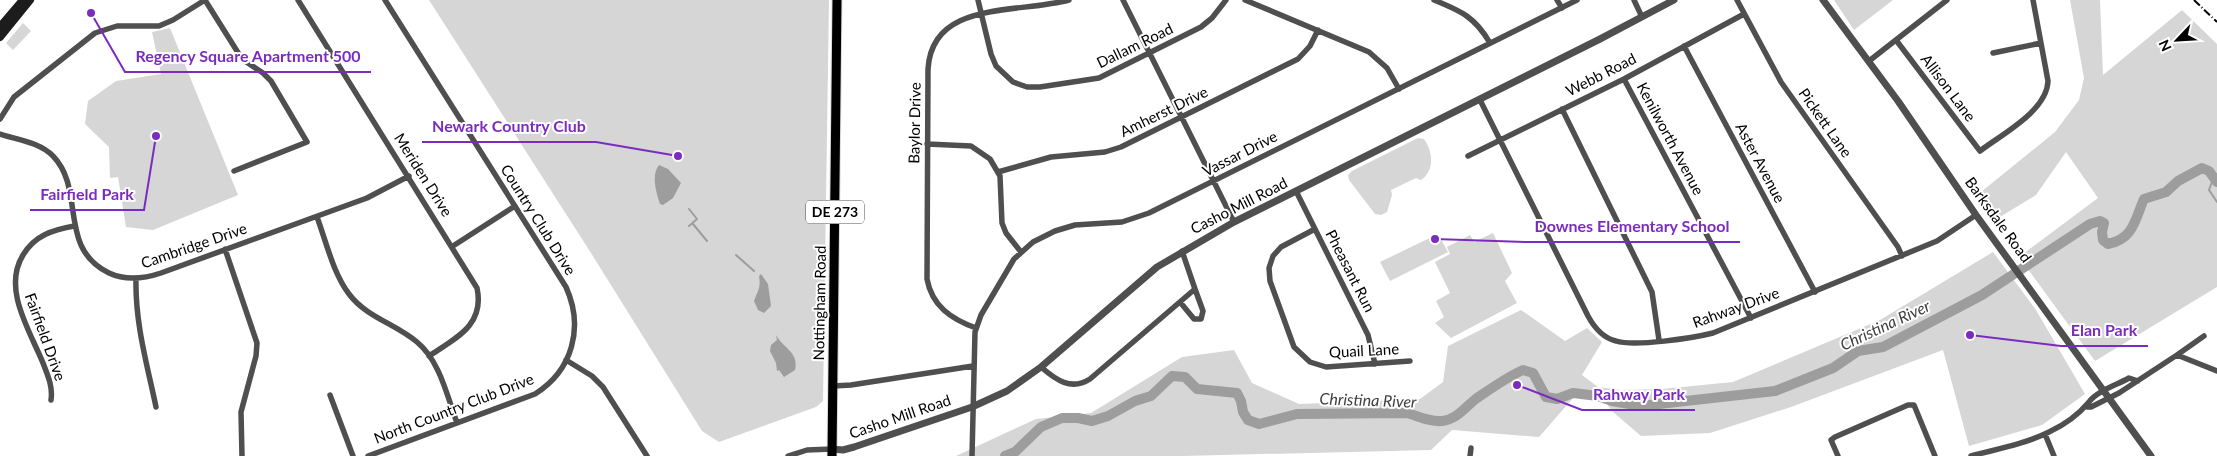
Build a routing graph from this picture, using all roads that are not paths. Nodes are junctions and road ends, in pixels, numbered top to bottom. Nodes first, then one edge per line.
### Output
1 (23, 0) edge
2 (30, 0) edge
3 (205, 0) edge
4 (298, 0) edge
5 (385, 0) edge
6 (837, 0) edge
7 (978, 0) edge
8 (1069, 0) edge
9 (1123, 0) edge
10 (1226, 0) edge
11 (1245, 0) edge
12 (1434, 0) edge
13 (1557, 0) edge
14 (1577, 0) edge
15 (1634, 0) edge
16 (1674, 0) edge
17 (1737, 0) edge
18 (1823, 0) edge
19 (1947, 0) edge
20 (2033, 0) edge
21 (1562, 8) junction
22 (981, 11) junction
23 (1744, 14) junction
24 (1642, 17) junction
25 (0, 27) edge
26 (1318, 30) junction
27 (0, 37) edge
28 (1896, 40) junction
29 (1490, 43) junction
30 (2041, 43) junction
31 (1684, 46) junction
32 (1993, 52) dead end
33 (1150, 54) junction
34 (1868, 61) junction
35 (1624, 79) junction
36 (1399, 89) junction
37 (1480, 100) junction
38 (1562, 109) junction
39 (1182, 117) junction
40 (0, 119) edge
41 (0, 134) edge
42 (1500, 140) junction
43 (927, 144) junction
44 (1468, 156) dead end
45 (234, 171) dead end
46 (998, 172) junction
47 (408, 176) junction
48 (1214, 181) junction
49 (1296, 191) junction
50 (515, 206) junction
51 (1976, 215) junction
52 (316, 217) junction
53 (1234, 222) junction
54 (74, 226) junction
55 (1316, 229) junction
56 (452, 246) junction
57 (225, 249) junction
58 (1182, 251) junction
59 (1021, 252) junction
60 (1902, 256) junction
61 (136, 279) junction
62 (1195, 289) junction
63 (1815, 292) junction
64 (1180, 302) junction
65 (1750, 318) junction
66 (976, 328) junction
67 (2204, 336) dead end
68 (1659, 340) junction
69 (2176, 355) junction
70 (429, 356) junction
71 (566, 360) junction
72 (1410, 362) dead end
73 (1374, 364) junction
74 (973, 366) junction
75 (1040, 367) junction
76 (2217, 371) edge
77 (2138, 380) junction
78 (833, 386) junction
79 (2104, 392) junction
80 (330, 395) dead end
81 (2108, 398) junction
82 (51, 400) dead end
83 (156, 407) dead end
84 (972, 407) junction
85 (2087, 407) junction
86 (457, 423) junction
87 (2045, 434) junction
88 (1471, 448) dead end
89 (832, 452) edge
90 (242, 456) edge
91 (354, 456) edge
92 (368, 456) edge
93 (647, 456) edge
94 (788, 456) edge
95 (972, 456) edge
96 (1470, 456) edge
97 (1838, 456) edge
98 (1935, 456) edge
99 (1971, 456) edge
100 (2054, 456) edge
101 (2151, 456) edge

1 - 25 main road
2 - 27 main road
3 - 40 street
3 - 45 street
4 - 47 street, Meriden Drive
5 - 50 street, Country Club Drive
6 - 78 main road, Nottingham Road / DE 273
7 - 22 street, Dallam Road
8 - 22 street, Baylor Drive
9 - 33 street
10 - 33 street, Dallam Road
11 - 26 street
12 - 29 street
13 - 21 street
14 - 21 street, Vassar Drive
15 - 24 street
16 - 24 street, Casho Mill Road
17 - 23 street, Pickett Lane
18 - 34 street, Barksdale Road
19 - 28 street
20 - 30 street
21 - 29 street, Vassar Drive
22 - 33 street, Dallam Road
22 - 43 street, Baylor Drive
23 - 31 street, Webb Road
23 - 60 street, Pickett Lane
24 - 37 street, Casho Mill Road
26 - 36 street
26 - 39 street, Amherst Drive
28 - 30 street, Allison Lane
28 - 34 street
29 - 36 street, Vassar Drive
30 - 32 street
31 - 35 street, Webb Road
31 - 63 street, Aster Avenue
33 - 39 street
34 - 51 street, Barksdale Road
35 - 38 street, Webb Road
35 - 65 street, Kenilworth Avenue
36 - 48 street, Vassar Drive
37 - 42 street, Rahway Drive
37 - 49 street, Casho Mill Road
38 - 42 street, Webb Road
38 - 68 street
39 - 46 street, Amherst Drive
39 - 48 street
41 - 54 street, Cambridge Drive
42 - 44 street, Webb Road
42 - 68 street, Rahway Drive
43 - 46 street
43 - 66 street, Baylor Drive
46 - 59 street
47 - 52 street, Cambridge Drive
47 - 56 street, Meriden Drive
48 - 53 street
48 - 59 street, Vassar Drive
49 - 53 street, Casho Mill Road
49 - 55 street, Pheasant Run
50 - 56 street
50 - 71 street, Country Club Drive
51 - 60 street, Rahway Drive
51 - 79 street, Barksdale Road
52 - 57 street, Cambridge Drive
52 - 70 street
53 - 58 street, Casho Mill Road
54 - 61 street, Cambridge Drive
54 - 82 street, Fairfield Drive
55 - 73 street, Pheasant Run
55 - 73 street, Quail Lane
56 - 70 street, Meriden Drive
57 - 61 street, Cambridge Drive
57 - 90 street
58 - 62 street
58 - 75 street, Casho Mill Road
59 - 66 street, Vassar Drive
60 - 63 street, Rahway Drive
61 - 83 street
62 - 64 street
62 - 64 street
63 - 65 street, Rahway Drive
64 - 75 street
65 - 68 street, Rahway Drive
66 - 74 street, Vassar Drive
67 - 69 street
69 - 76 street
69 - 77 street
70 - 86 street
71 - 86 street, North Country Club Drive
71 - 93 street
72 - 73 street, Quail Lane
74 - 78 street
74 - 84 street, Vassar Drive
75 - 84 street, Casho Mill Road
77 - 79 street
77 - 81 street
78 - 89 main road, Nottingham Road / DE 273
79 - 81 street, Barksdale Road
79 - 85 street
80 - 91 street
81 - 85 street
81 - 101 street, Barksdale Road
84 - 89 street, Casho Mill Road
84 - 95 street, Vassar Drive
85 - 87 street
86 - 92 street, North Country Club Drive
87 - 99 street
87 - 100 street
88 - 96 street
89 - 94 street
97 - 98 street

